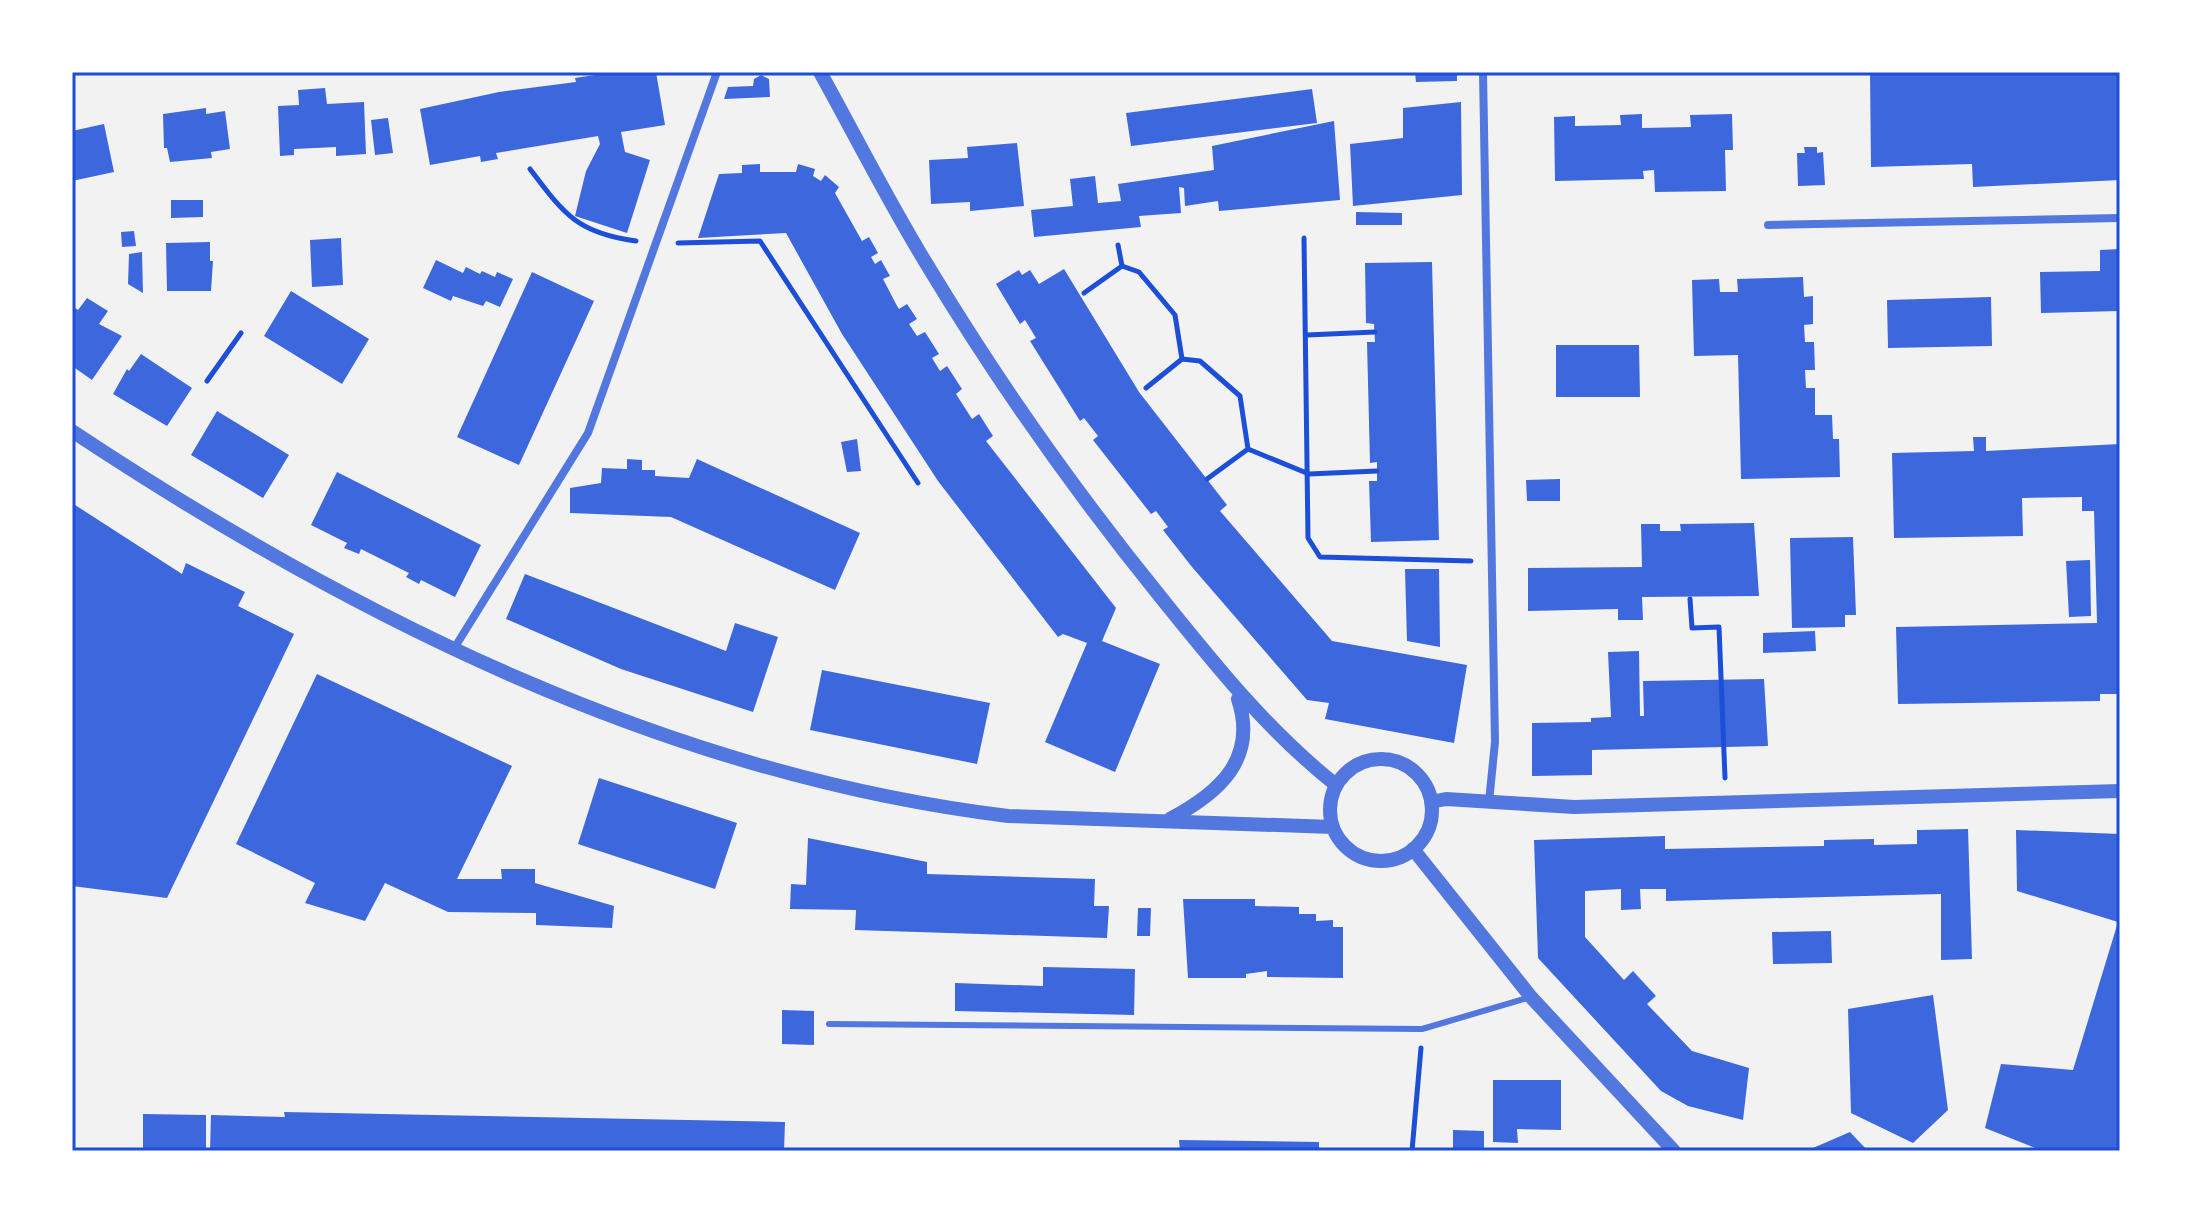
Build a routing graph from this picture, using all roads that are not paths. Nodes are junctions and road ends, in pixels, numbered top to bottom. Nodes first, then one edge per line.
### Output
1 (717, 72) edge
2 (820, 72) edge
3 (1483, 72) edge
4 (2120, 218) edge
5 (1768, 225) dead end
6 (72, 431) edge
7 (455, 647) junction
8 (1235, 691) junction
9 (1336, 785) junction
10 (2120, 791) edge
11 (1431, 802) junction
12 (1489, 802) junction
13 (1168, 820) junction
14 (1333, 827) junction
15 (1413, 849) junction
16 (1531, 997) junction
17 (829, 1024) dead end
18 (1674, 1151) edge

1 - 7 street
2 - 8 street
3 - 12 street
4 - 5 street
6 - 7 street
7 - 13 street
8 - 9 street
8 - 13 street
9 - 11 street
9 - 14 street
10 - 12 street
11 - 12 street
11 - 15 street
13 - 14 street
14 - 15 street
15 - 16 street
16 - 17 lane
16 - 18 street

